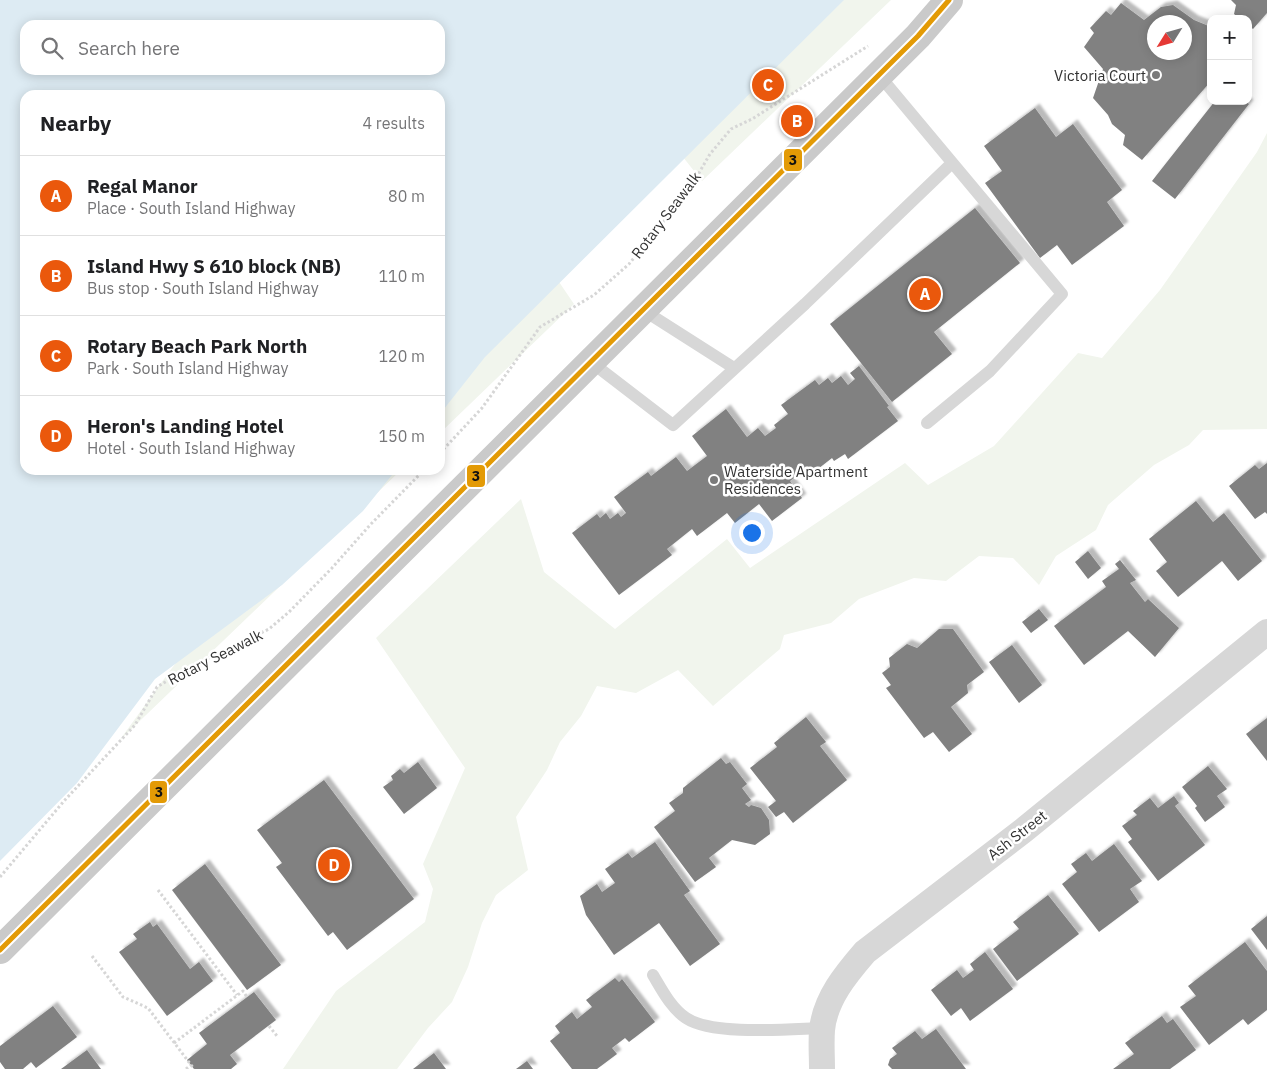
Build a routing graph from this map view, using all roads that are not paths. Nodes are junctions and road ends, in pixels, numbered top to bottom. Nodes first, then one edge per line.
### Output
1 (949, 0) edge
2 (879, 75) junction
3 (952, 163) junction
4 (643, 310) junction
5 (591, 362) junction
6 (734, 368) junction
7 (927, 423) dead end
8 (1267, 632) edge
9 (0, 950) edge
10 (653, 976) dead end
11 (822, 1028) junction
12 (822, 1069) edge

1 - 2 main road
2 - 3 lane
2 - 4 main road
3 - 6 lane
3 - 7 lane
4 - 5 main road
4 - 6 lane
5 - 6 lane
5 - 9 main road
8 - 11 street, Ash Street
10 - 11 lane
11 - 12 street, Ash Street

